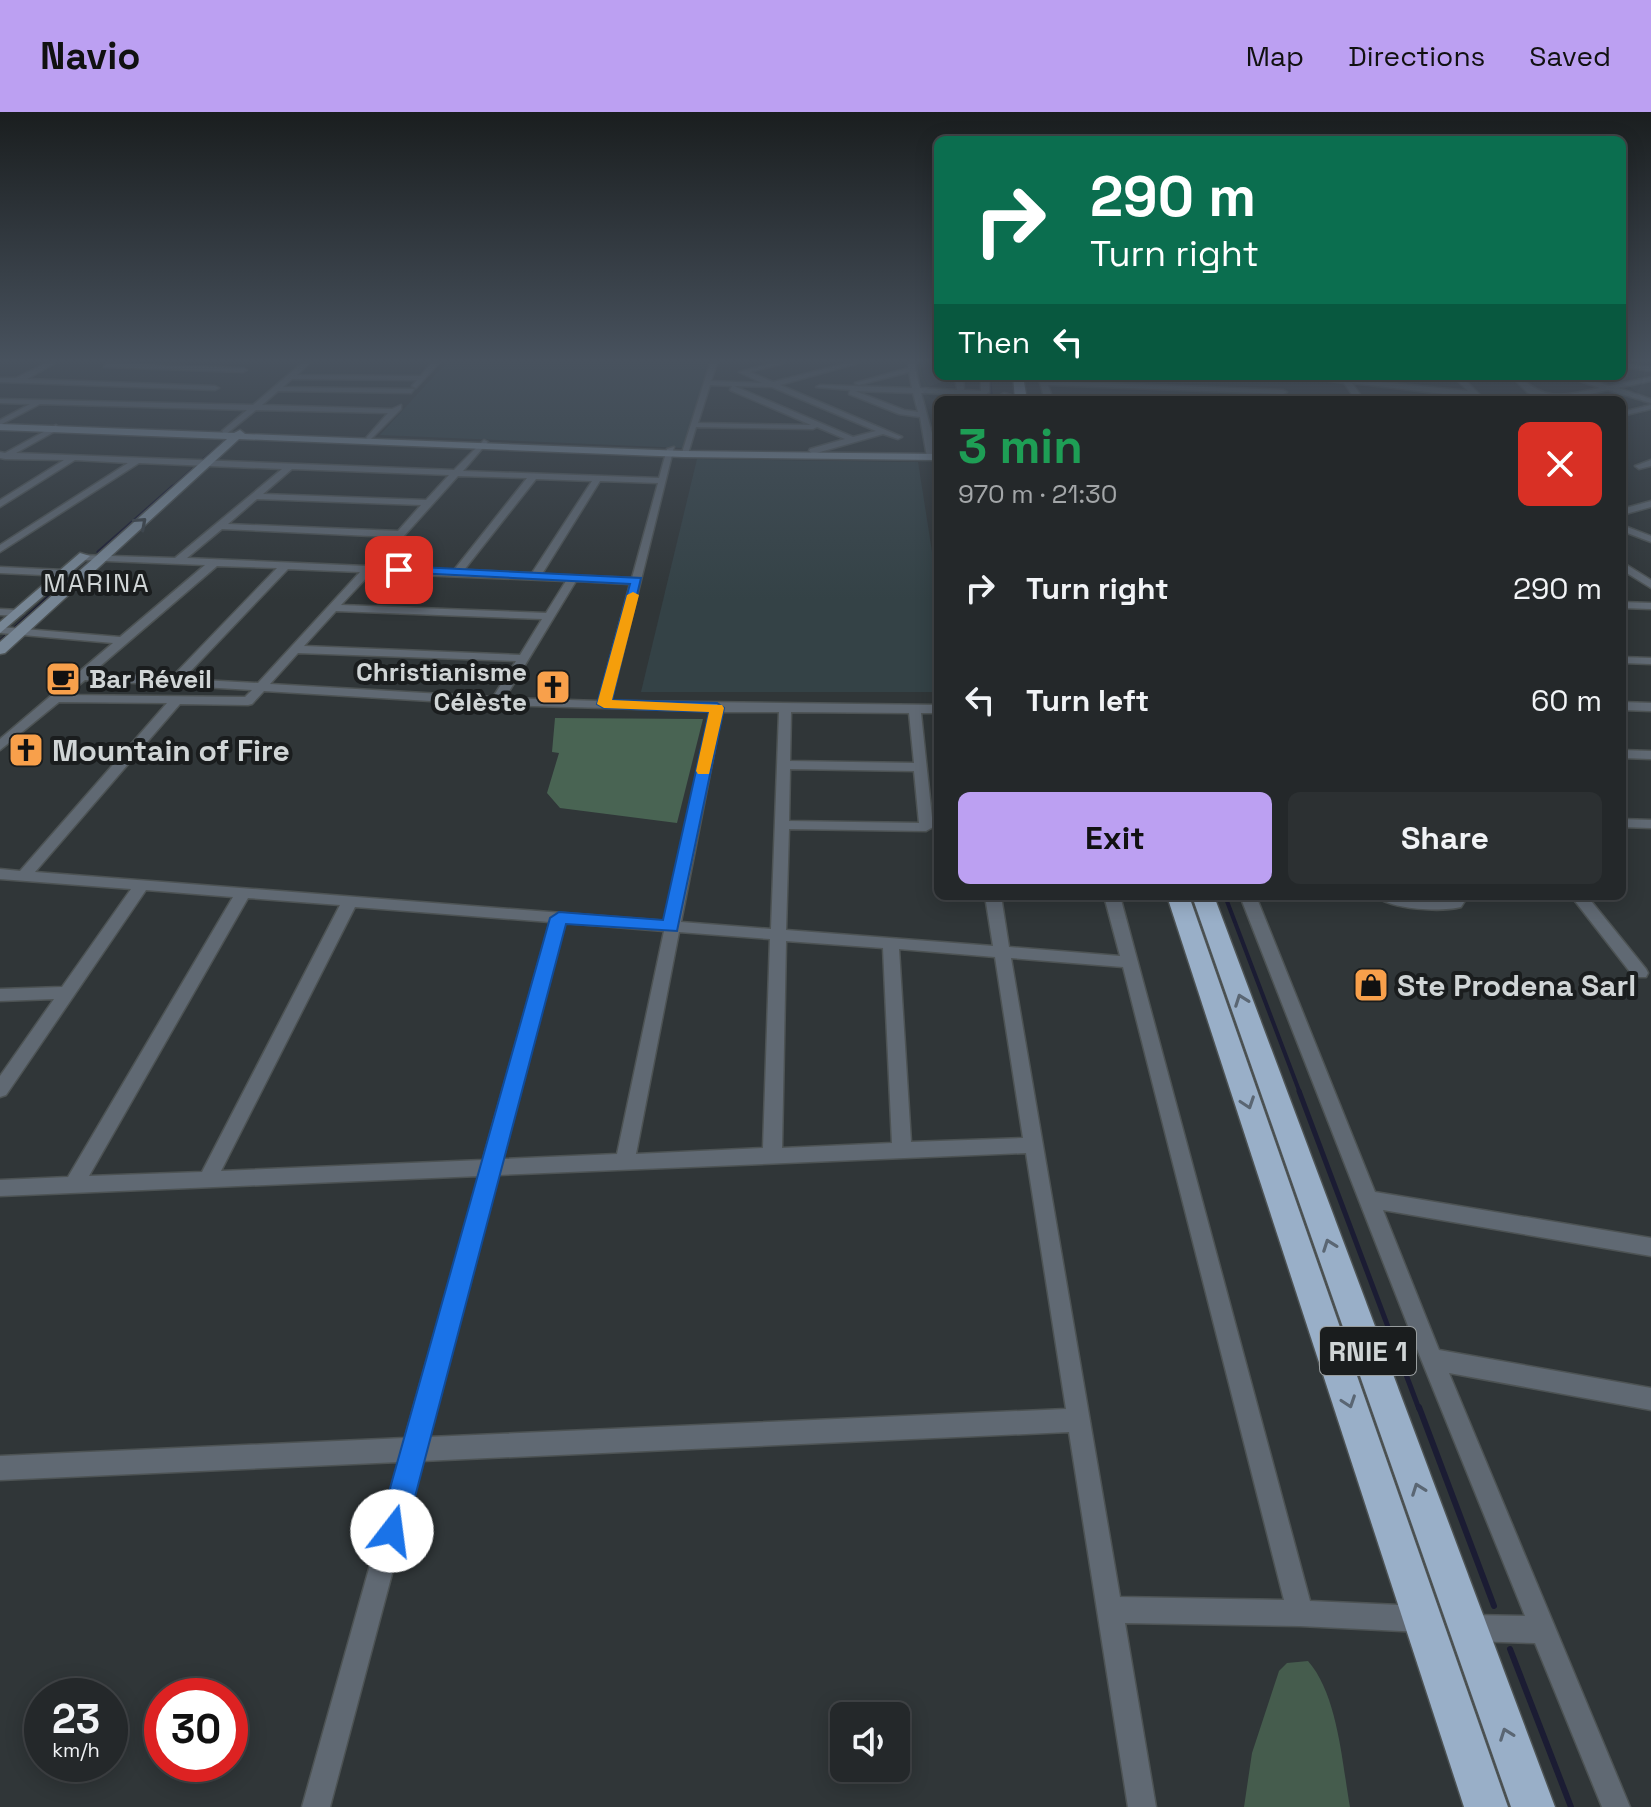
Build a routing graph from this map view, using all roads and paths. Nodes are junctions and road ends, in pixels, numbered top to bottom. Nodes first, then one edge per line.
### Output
1 (29, 442) edge
2 (220, 442) edge
3 (224, 442) edge
4 (429, 442) edge
5 (447, 442) edge
6 (688, 442) edge
7 (845, 442) edge
8 (482, 444) junction
9 (671, 451) junction
10 (813, 451) junction
11 (684, 452) junction
12 (934, 455) edge
13 (2, 457) edge
14 (73, 458) junction
15 (136, 461) junction
16 (190, 463) junction
17 (208, 463) junction
18 (1651, 463) edge
19 (1639, 466) dead end
20 (289, 467) junction
21 (456, 473) junction
22 (533, 476) junction
23 (598, 478) junction
24 (663, 481) junction
25 (255, 496) junction
26 (429, 503) junction
27 (0, 504) edge
28 (1648, 507) edge
29 (1626, 511) edge
30 (219, 526) junction
31 (1626, 530) edge
32 (401, 534) junction
33 (1651, 539) edge
34 (0, 549) edge
35 (83, 557) junction
36 (102, 558) junction
37 (178, 561) junction
38 (215, 562) junction
39 (286, 565) junction
40 (369, 568) junction
41 (1626, 568) edge
42 (0, 570) edge
43 (458, 572) junction
44 (64, 573) junction
45 (535, 576) junction
46 (573, 578) junction
47 (637, 581) junction
48 (1651, 585) edge
49 (1626, 605) edge
50 (1651, 606) edge
51 (333, 608) junction
52 (0, 612) edge
53 (19, 613) junction
54 (547, 616) junction
55 (0, 630) edge
56 (21, 631) junction
57 (123, 641) junction
58 (295, 649) junction
59 (0, 650) edge
60 (521, 658) junction
61 (1626, 660) edge
62 (1651, 661) edge
63 (81, 676) junction
64 (175, 680) junction
65 (263, 685) junction
66 (56, 698) junction
67 (176, 701) junction
68 (497, 701) junction
69 (604, 704) junction
70 (1626, 706) edge
71 (1651, 707) edge
72 (717, 708) junction
73 (785, 708) junction
74 (915, 709) junction
75 (934, 709) edge
76 (0, 746) edge
77 (1626, 754) edge
78 (1651, 755) edge
79 (782, 765) junction
80 (920, 767) junction
81 (1626, 823) edge
82 (1651, 824) edge
83 (780, 825) junction
84 (0, 874) edge
85 (24, 876) junction
86 (142, 885) junction
87 (243, 893) junction
88 (994, 900) edge
89 (1113, 900) edge
90 (1179, 900) edge
91 (1204, 900) edge
92 (1250, 900) edge
93 (1392, 900) edge
94 (1458, 900) edge
95 (1582, 900) edge
96 (350, 901) junction
97 (559, 918) junction
98 (671, 926) junction
99 (778, 935) junction
100 (891, 944) junction
101 (1004, 952) junction
102 (1129, 962) junction
103 (1640, 973) dead end
104 (67, 993) junction
105 (0, 995) edge
106 (0, 1090) edge
107 (1034, 1145) junction
108 (902, 1151) junction
109 (772, 1156) junction
110 (625, 1162) junction
111 (490, 1168) junction
112 (207, 1180) junction
113 (74, 1185) junction
114 (0, 1188) edge
115 (1368, 1199) junction
116 (1651, 1247) edge
117 (1432, 1359) junction
118 (1651, 1399) edge
119 (1079, 1420) junction
120 (414, 1448) junction
121 (0, 1468) edge
122 (1110, 1610) junction
123 (1300, 1613) junction
124 (1422, 1619) junction
125 (1468, 1628) junction
126 (1543, 1630) junction
127 (316, 1807) edge
128 (1142, 1807) edge
129 (1486, 1807) edge
130 (1533, 1807) edge
131 (1616, 1807) edge

1 - 13 street
2 - 16 street
3 - 17 street
4 - 8 street
5 - 8 street
6 - 11 street
7 - 10 street
8 - 9 street
8 - 21 street
9 - 11 street
9 - 24 street
10 - 11 street
10 - 12 street
11 - 12 street
13 - 14 street
14 - 15 street
14 - 27 street
15 - 16 street
15 - 34 street
16 - 17 street
16 - 35 street
17 - 20 street
36 -> 17 street
18 - 19 street
20 - 21 street
20 - 25 street
21 - 22 street
21 - 26 street
22 - 23 street
22 - 43 street
23 - 24 street
23 - 45 street
24 - 47 street
25 - 26 street
25 - 30 street
26 - 32 street
28 - 29 street
30 - 32 street
30 - 37 street
31 - 33 street
32 - 40 street
35 - 36 street
35 - 44 street
36 - 37 street
36 - 56 street
37 - 38 street
38 - 39 street
38 - 57 street
39 - 40 street
39 - 64 street
40 - 43 street
40 - 51 street
41 - 48 street
42 - 44 street
43 - 45 street
44 - 53 street
45 - 46 street
46 - 47 street
46 - 54 street
47 - 69 street
49 - 50 street
51 - 54 street
51 - 58 street
52 - 53 street
53 - 55 street
54 - 60 street
55 - 56 street
56 - 57 street
56 - 59 street
57 - 63 street
58 - 60 street
58 - 65 street
60 - 68 street
61 - 62 street
63 - 64 street
63 - 66 street
64 - 65 street
65 - 67 street
65 - 68 street
66 - 67 street
66 - 76 street
67 - 85 street
68 - 69 street
69 - 72 street
70 - 71 street
72 - 73 street
72 - 98 street
73 - 74 street
73 - 79 street
74 - 75 street
74 - 80 street
77 - 78 street
79 - 80 street
79 - 83 street
80 - 83 street
81 - 82 street
83 - 99 street
84 - 85 street
85 - 86 street
86 - 87 street
86 - 104 street
87 - 96 street
87 - 113 street
88 - 101 street
89 - 102 street
90 -> 124 highway, RNIE 1
125 -> 91 highway, RNIE 1
92 - 115 street
93 - 94 street
95 - 103 street
96 - 97 street
96 - 112 street
97 - 98 street
97 - 111 street
98 - 99 street
98 - 110 street
99 - 100 street
99 - 109 street
100 - 101 street
100 - 108 street
101 - 102 street
101 - 107 street
102 - 123 street
104 - 105 street
104 - 106 street
107 - 108 street
107 - 119 street
108 - 109 street
109 - 110 street
110 - 111 street
111 - 112 street
111 - 120 street
112 - 113 street
113 - 114 street
115 - 116 street
115 - 117 street
117 - 118 street
117 - 126 street
119 - 120 street
119 - 122 street
120 - 121 street
120 - 127 street
122 - 123 street
122 - 128 street
123 - 124 street
124 - 129 highway, RNIE 1
125 - 126 street
130 -> 125 highway, RNIE 1
126 - 131 street

